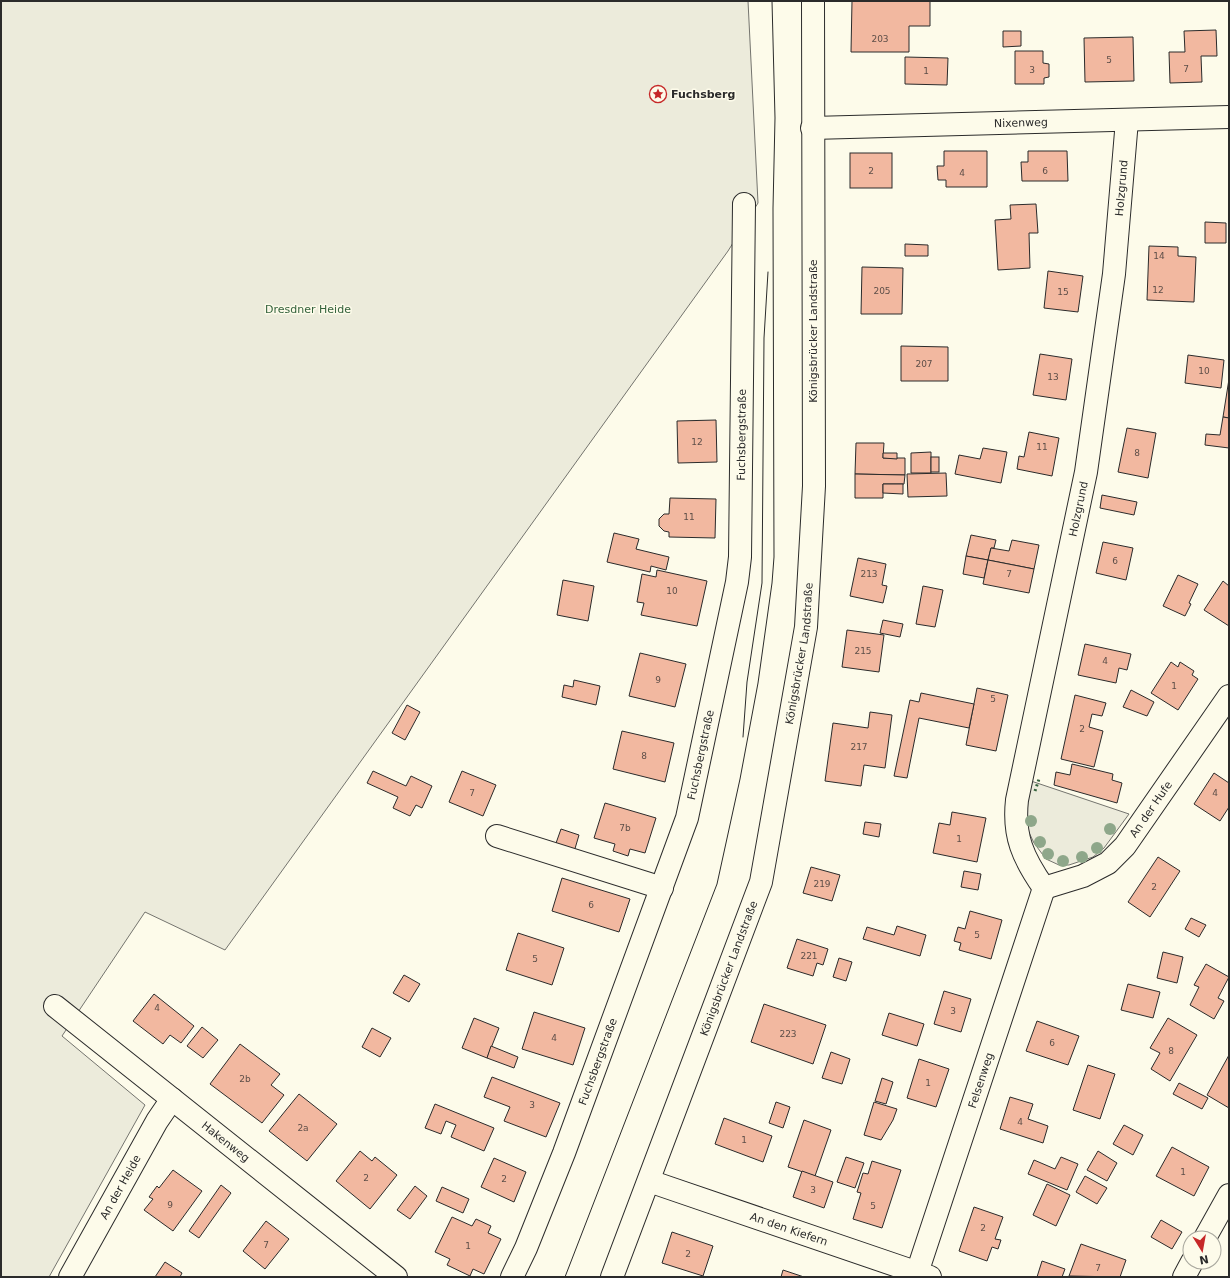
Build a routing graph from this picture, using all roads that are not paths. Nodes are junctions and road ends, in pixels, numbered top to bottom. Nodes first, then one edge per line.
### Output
1 (813, 1) edge
2 (1229, 117) edge
3 (1126, 120) junction
4 (812, 128) junction
5 (744, 204) dead end
6 (1229, 696) edge
7 (497, 836) dead end
8 (662, 888) junction
9 (1044, 888) junction
10 (55, 1006) dead end
11 (172, 1099) junction
12 (649, 1181) junction
13 (1229, 1195) edge
14 (1209, 1230) edge
15 (924, 1275) edge
16 (70, 1277) edge
17 (396, 1277) edge
18 (512, 1277) edge
19 (612, 1277) edge

1 - 4 street, Königsbrücker Landstraße
2 - 3 street, Nixenweg
3 - 4 street, Nixenweg
3 - 9 street, Holzgrund
4 - 12 street, Königsbrücker Landstraße
5 - 8 street, Fuchsbergstraße
6 - 9 street, An der Hufe
7 - 8 street
8 - 18 street, Fuchsbergstraße
9 - 15 street, Felsenweg
10 - 11 street, Hakenweg
11 - 16 street, An der Heide
11 - 17 street, Hakenweg
12 - 15 street, An den Kiefern
12 - 19 street, Königsbrücker Landstraße
13 - 14 street

